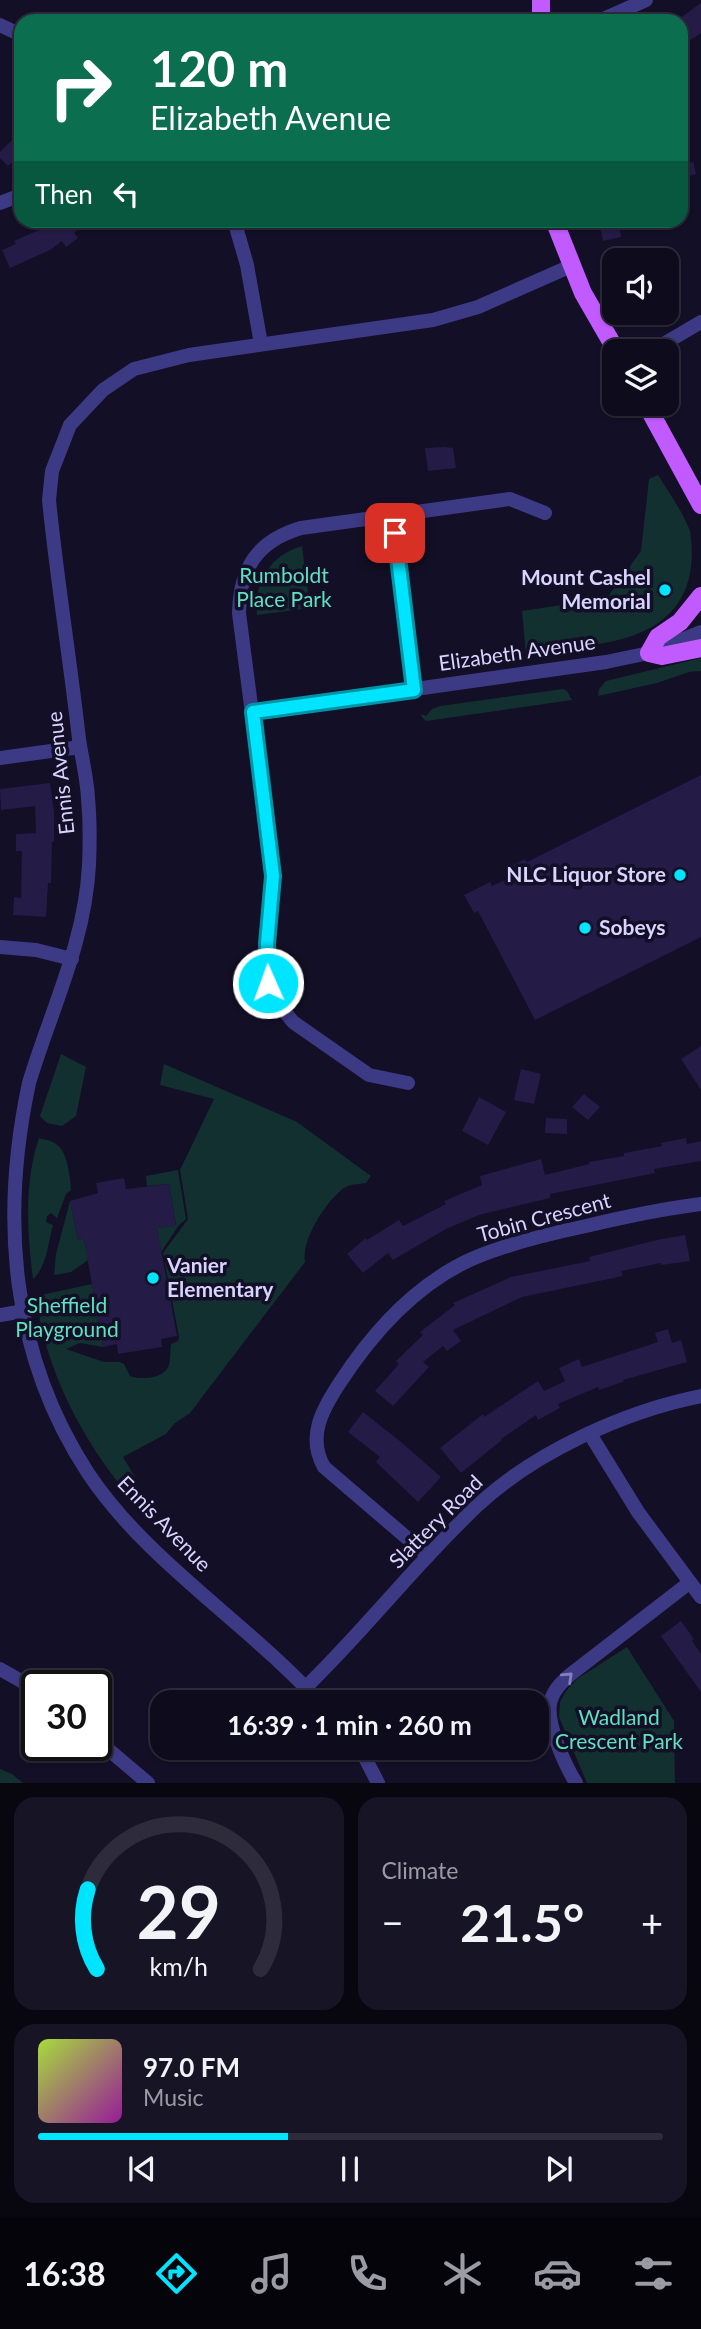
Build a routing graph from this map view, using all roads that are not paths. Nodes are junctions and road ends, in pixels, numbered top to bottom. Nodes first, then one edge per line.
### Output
1 (646, 0) edge
2 (615, 14) edge
3 (236, 228) edge
4 (557, 228) edge
5 (571, 267) junction
6 (701, 322) edge
7 (610, 339) edge
8 (672, 339) edge
9 (261, 344) junction
10 (653, 416) edge
11 (701, 505) edge
12 (545, 513) dead end
13 (393, 515) junction
14 (701, 596) edge
15 (701, 632) edge
16 (701, 648) edge
17 (649, 653) junction
18 (414, 690) junction
19 (253, 712) junction
20 (80, 747) junction
21 (0, 758) edge
22 (0, 947) edge
23 (72, 959) junction
24 (408, 1083) dead end
25 (701, 1204) edge
26 (18, 1312) junction
27 (0, 1315) edge
28 (701, 1396) edge
29 (590, 1434) junction
30 (428, 1556) junction
31 (689, 1583) junction
32 (701, 1597) edge
33 (0, 1669) edge
34 (21, 1681) edge
35 (306, 1687) junction
36 (309, 1690) edge
37 (112, 1753) edge
38 (366, 1760) edge
39 (148, 1783) edge
40 (378, 1783) edge
41 (576, 1783) edge

1 - 2 street
3 - 9 street
4 - 5 main road
5 - 7 main road
5 - 9 street, Ennis Avenue
6 - 8 street
9 - 20 street, Ennis Avenue
10 - 11 main road
12 - 13 street
13 - 18 street
13 - 19 street
14 - 17 main road
15 - 17 street, Elizabeth Avenue
16 - 17 main road
17 - 18 street, Elizabeth Avenue
18 - 19 street, Elizabeth Avenue
19 - 24 street
20 - 21 street
20 - 23 street, Ennis Avenue
22 - 23 street
23 - 26 street, Ennis Avenue
25 - 30 street, Tobin Crescent
26 - 27 street
26 - 35 street, Ennis Avenue
28 - 29 street, Slattery Road
29 - 30 street, Slattery Road
29 - 31 street
30 - 35 street, Slattery Road
31 - 32 street
41 -> 31 street
33 - 34 street
35 - 36 street, Ennis Avenue
37 - 39 street
38 - 40 street

